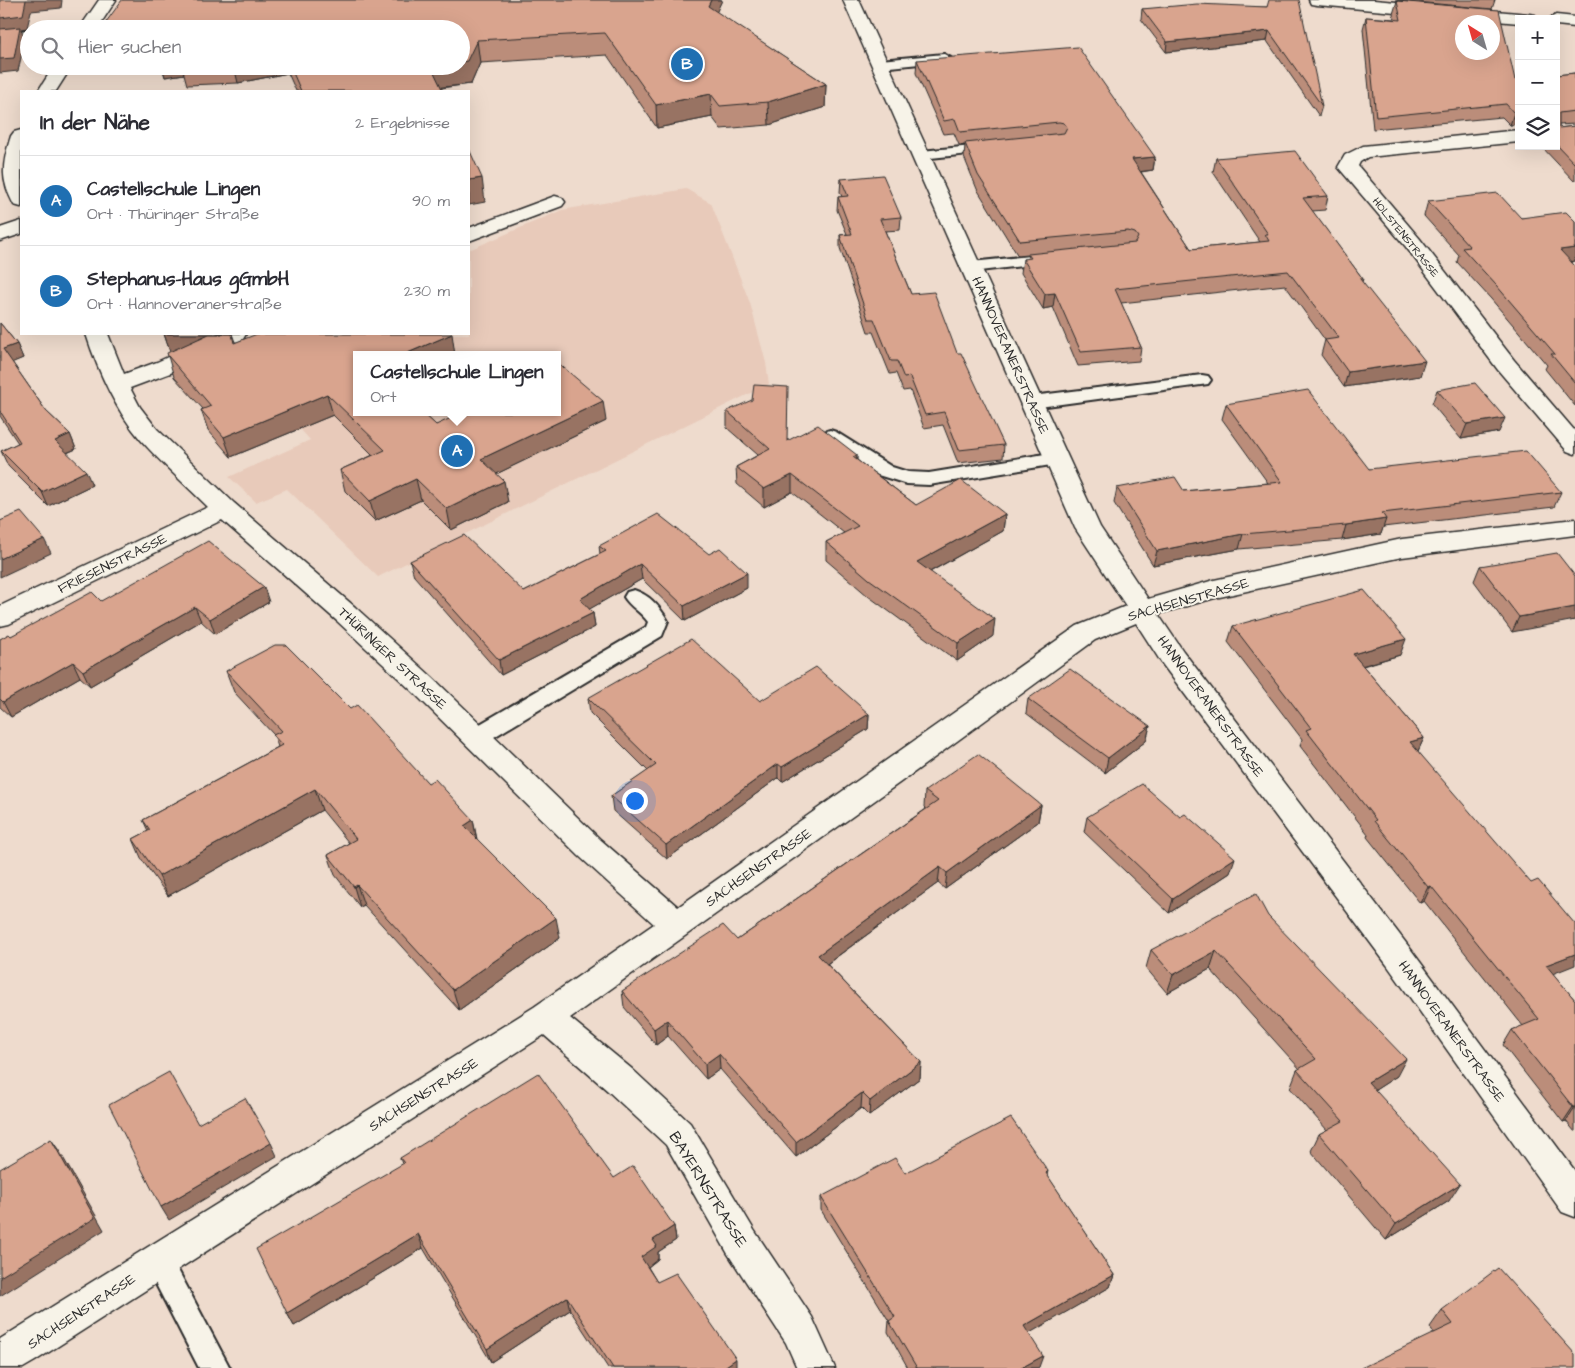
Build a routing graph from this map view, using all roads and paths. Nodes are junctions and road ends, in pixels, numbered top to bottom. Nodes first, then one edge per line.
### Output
1 (108, 0) edge
2 (851, 0) edge
3 (1317, 0) edge
4 (1515, 18) edge
5 (92, 20) edge
6 (1560, 20) edge
7 (1575, 22) edge
8 (20, 35) edge
9 (0, 37) edge
10 (958, 57) edge
11 (880, 64) junction
12 (57, 75) edge
13 (48, 90) edge
14 (1515, 136) edge
15 (20, 139) edge
16 (1008, 147) edge
17 (921, 155) junction
18 (20, 200) edge
19 (555, 202) dead end
20 (20, 227) edge
21 (0, 235) edge
22 (470, 235) edge
23 (1068, 258) edge
24 (971, 266) junction
25 (97, 335) edge
26 (233, 335) edge
27 (1202, 380) dead end
28 (117, 385) junction
29 (1032, 402) junction
30 (830, 436) edge
31 (1575, 446) edge
32 (1057, 458) junction
33 (225, 509) junction
34 (1575, 527) edge
35 (634, 597) dead end
36 (1142, 610) junction
37 (0, 617) edge
38 (476, 737) junction
39 (676, 924) junction
40 (546, 1017) junction
41 (1575, 1200) edge
42 (158, 1261) junction
43 (0, 1360) edge
44 (215, 1368) edge
45 (816, 1368) edge

1 - 5 street
2 - 11 street, HANNOVERANERSTRASSE
3 - 4 street
6 - 7 street
8 - 9 lane
10 - 11 lane
11 - 17 street, HANNOVERANERSTRASSE
12 - 13 street
14 - 31 street, HOLSTENSTRASSE
15 - 18 street
16 - 17 lane
17 - 24 street, HANNOVERANERSTRASSE
19 - 22 street
20 - 21 street
23 - 24 lane
24 - 29 street, HANNOVERANERSTRASSE
25 - 28 street, THÜRINGER STRASSE
26 - 28 street
27 - 29 lane
28 - 33 street, THÜRINGER STRASSE
29 - 32 street, HANNOVERANERSTRASSE
30 - 32 lane
32 - 36 street, HANNOVERANERSTRASSE
33 - 37 street, FRIESENSTRASSE
33 - 38 street, THÜRINGER STRASSE
34 - 36 street, SACHSENSTRASSE
35 - 38 lane
36 - 39 street, SACHSENSTRASSE
36 - 41 street, HANNOVERANERSTRASSE
38 - 39 street, THÜRINGER STRASSE
39 - 40 street, SACHSENSTRASSE
40 - 42 street, SACHSENSTRASSE
40 - 45 street, BAYERNSTRASSE
42 - 43 street, SACHSENSTRASSE
42 - 44 lane

